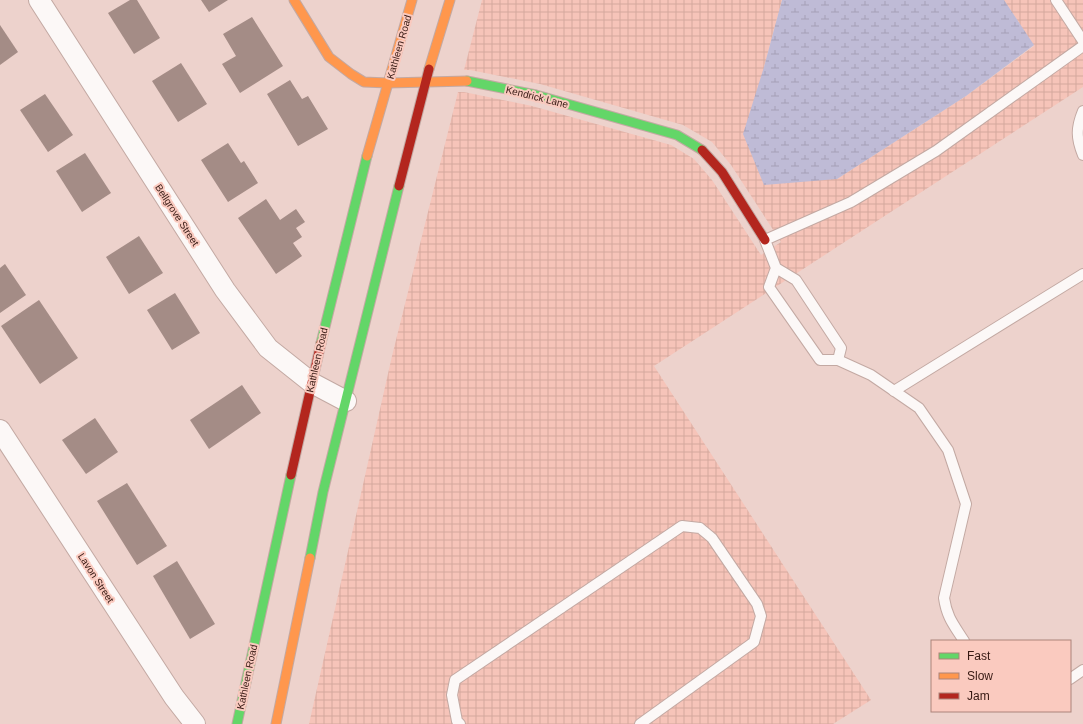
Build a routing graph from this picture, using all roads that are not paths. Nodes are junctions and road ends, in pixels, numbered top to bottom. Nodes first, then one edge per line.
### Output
1 (39, 0) edge
2 (294, 0) edge
3 (412, 0) edge
4 (450, 0) edge
5 (1056, 0) edge
6 (1083, 41) edge
7 (1083, 46) edge
8 (425, 82) junction
9 (388, 83) junction
10 (1083, 111) edge
11 (1083, 155) edge
12 (765, 240) junction
13 (776, 268) junction
14 (1083, 274) edge
15 (838, 360) junction
16 (312, 384) junction
17 (894, 391) junction
18 (346, 401) junction
19 (0, 430) edge
20 (963, 640) edge
21 (1083, 670) edge
22 (1071, 678) edge
23 (195, 724) edge
24 (237, 724) edge
25 (276, 724) edge
26 (460, 724) edge
27 (640, 724) edge

1 - 16 street, Bellgrove Street
2 - 9 main road, Kendrick Lane
3 - 9 main road, Kathleen Road
4 - 8 main road
5 - 6 lane
7 - 12 lane
8 - 9 main road, Kendrick Lane
8 - 12 main road, Kendrick Lane
8 - 18 main road
9 - 16 main road, Kathleen Road
10 - 11 lane
12 - 13 lane
13 - 15 lane
13 - 15 lane
14 - 17 lane
15 - 17 lane
16 - 18 street, Bellgrove Street
16 - 24 main road, Kathleen Road
17 - 20 lane
18 - 25 main road
19 - 23 street, Lavon Street
21 - 22 lane
26 - 27 lane

